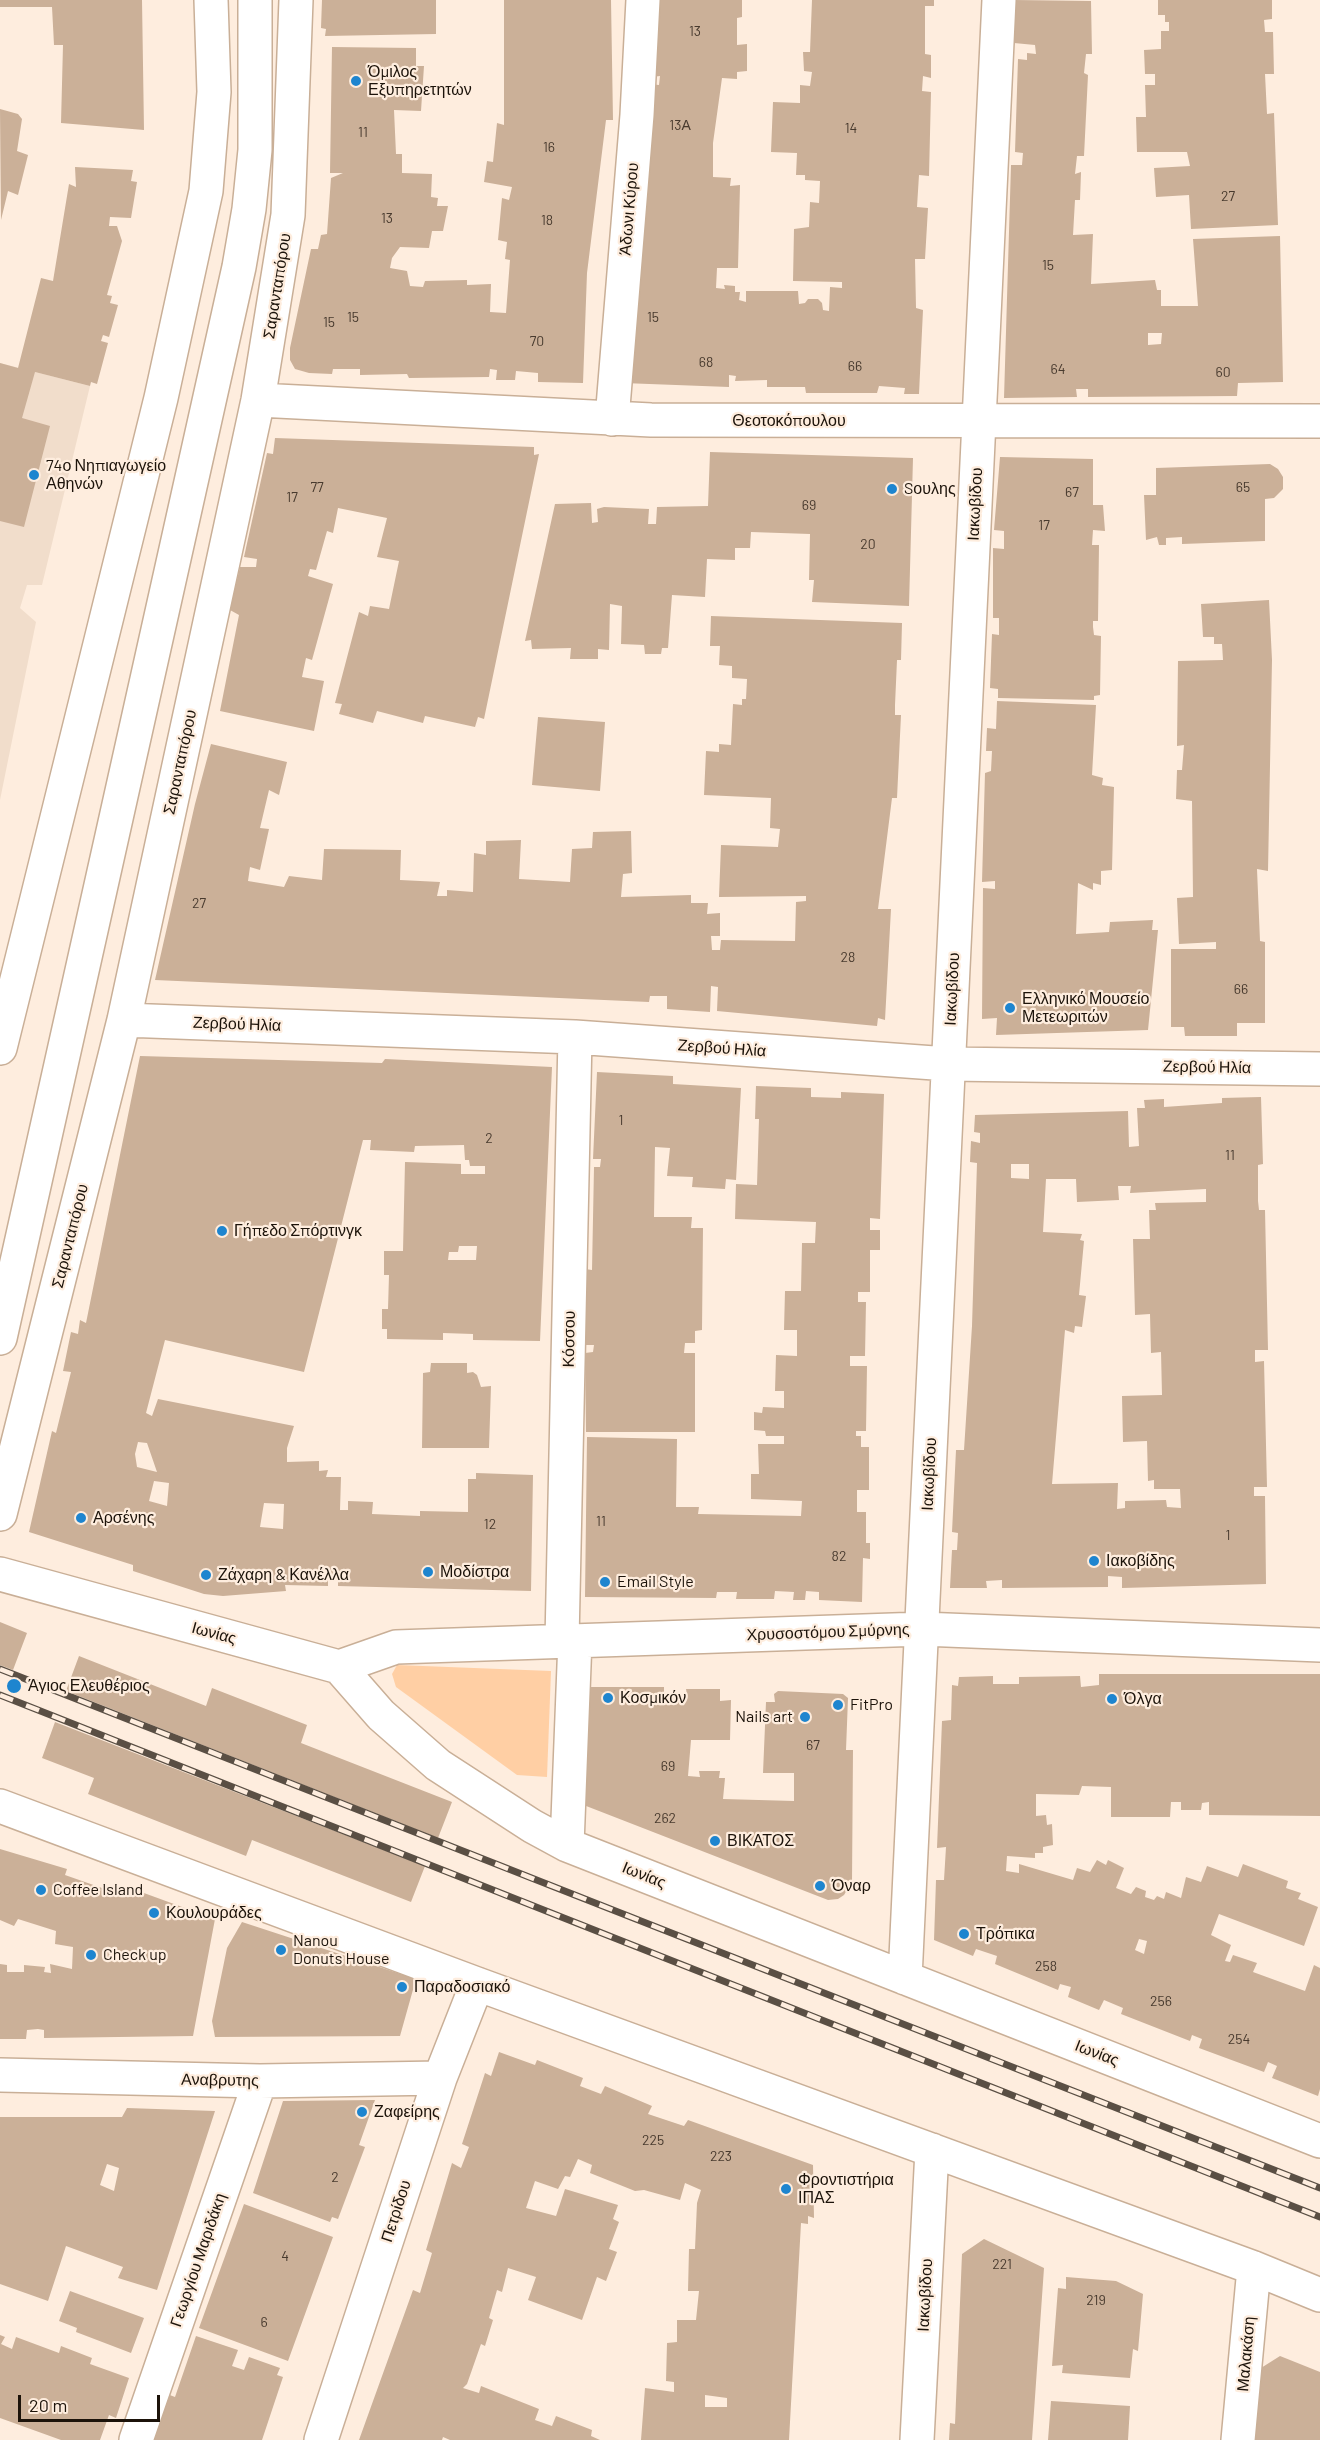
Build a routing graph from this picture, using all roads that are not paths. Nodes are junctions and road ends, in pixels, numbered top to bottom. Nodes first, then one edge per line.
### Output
1 (211, 0) edge
2 (255, 0) edge
3 (296, 0) edge
4 (643, 0) edge
5 (999, 0) edge
6 (258, 400) junction
7 (612, 419) junction
8 (979, 421) junction
9 (1320, 421) edge
10 (124, 1020) junction
11 (1, 1035) edge
12 (575, 1037) junction
13 (948, 1064) junction
14 (1320, 1069) edge
15 (0, 1338) edge
16 (0, 1514) edge
17 (0, 1574) edge
18 (922, 1629) junction
19 (569, 1640) junction
20 (1320, 1645) edge
21 (339, 1667) junction
22 (0, 1806) edge
23 (567, 1845) junction
24 (905, 1978) junction
25 (477, 1984) junction
26 (0, 2075) edge
27 (440, 2078) junction
28 (260, 2081) junction
29 (1320, 2141) edge
30 (932, 2150) junction
31 (1254, 2268) junction
32 (1320, 2295) edge
33 (136, 2440) edge
34 (321, 2440) edge
35 (917, 2440) edge
36 (1238, 2440) edge

1 - 11 street
2 - 15 street
3 - 6 street, Σαρανταπόρου
4 - 7 street, Άδωνι Κύρου
5 - 8 street, Ιακωβίδου
6 - 7 street, Θεοτοκόπουλου
6 - 10 street, Σαρανταπόρου
7 - 8 street, Θεοτοκόπουλου
8 - 9 street, Θεοτοκόπουλου
8 - 13 street, Ιακωβίδου
10 - 12 street, Ζερβού Ηλία
10 - 16 street, Σαρανταπόρου
12 - 13 street, Ζερβού Ηλία
12 - 19 street, Κόσσου
13 - 14 street, Ζερβού Ηλία
13 - 18 street, Ιακωβίδου
17 - 21 street, Ιωνίας
18 - 19 street, Χρυσοστόμου Σμύρνης
18 - 20 street, Χρυσοστόμου Σμύρνης
18 - 24 street, Ιακωβίδου
19 - 21 street, Χρυσοστόμου Σμύρνης
19 - 23 street, Κόσσου
21 - 23 street, Ιωνίας
22 - 25 street
23 - 24 street, Ιωνίας
24 - 29 street, Ιωνίας
25 - 27 street, Πετρίδου
25 - 30 street
26 - 28 street, Αναβρυτης
27 - 28 street, Αναβρυτης
27 - 34 street, Πετρίδου
28 - 33 street, Γεωργίου Μαριδάκη
30 - 31 street
30 - 35 street, Ιακωβίδου
31 - 32 street
31 - 36 street, Μαλακάση

